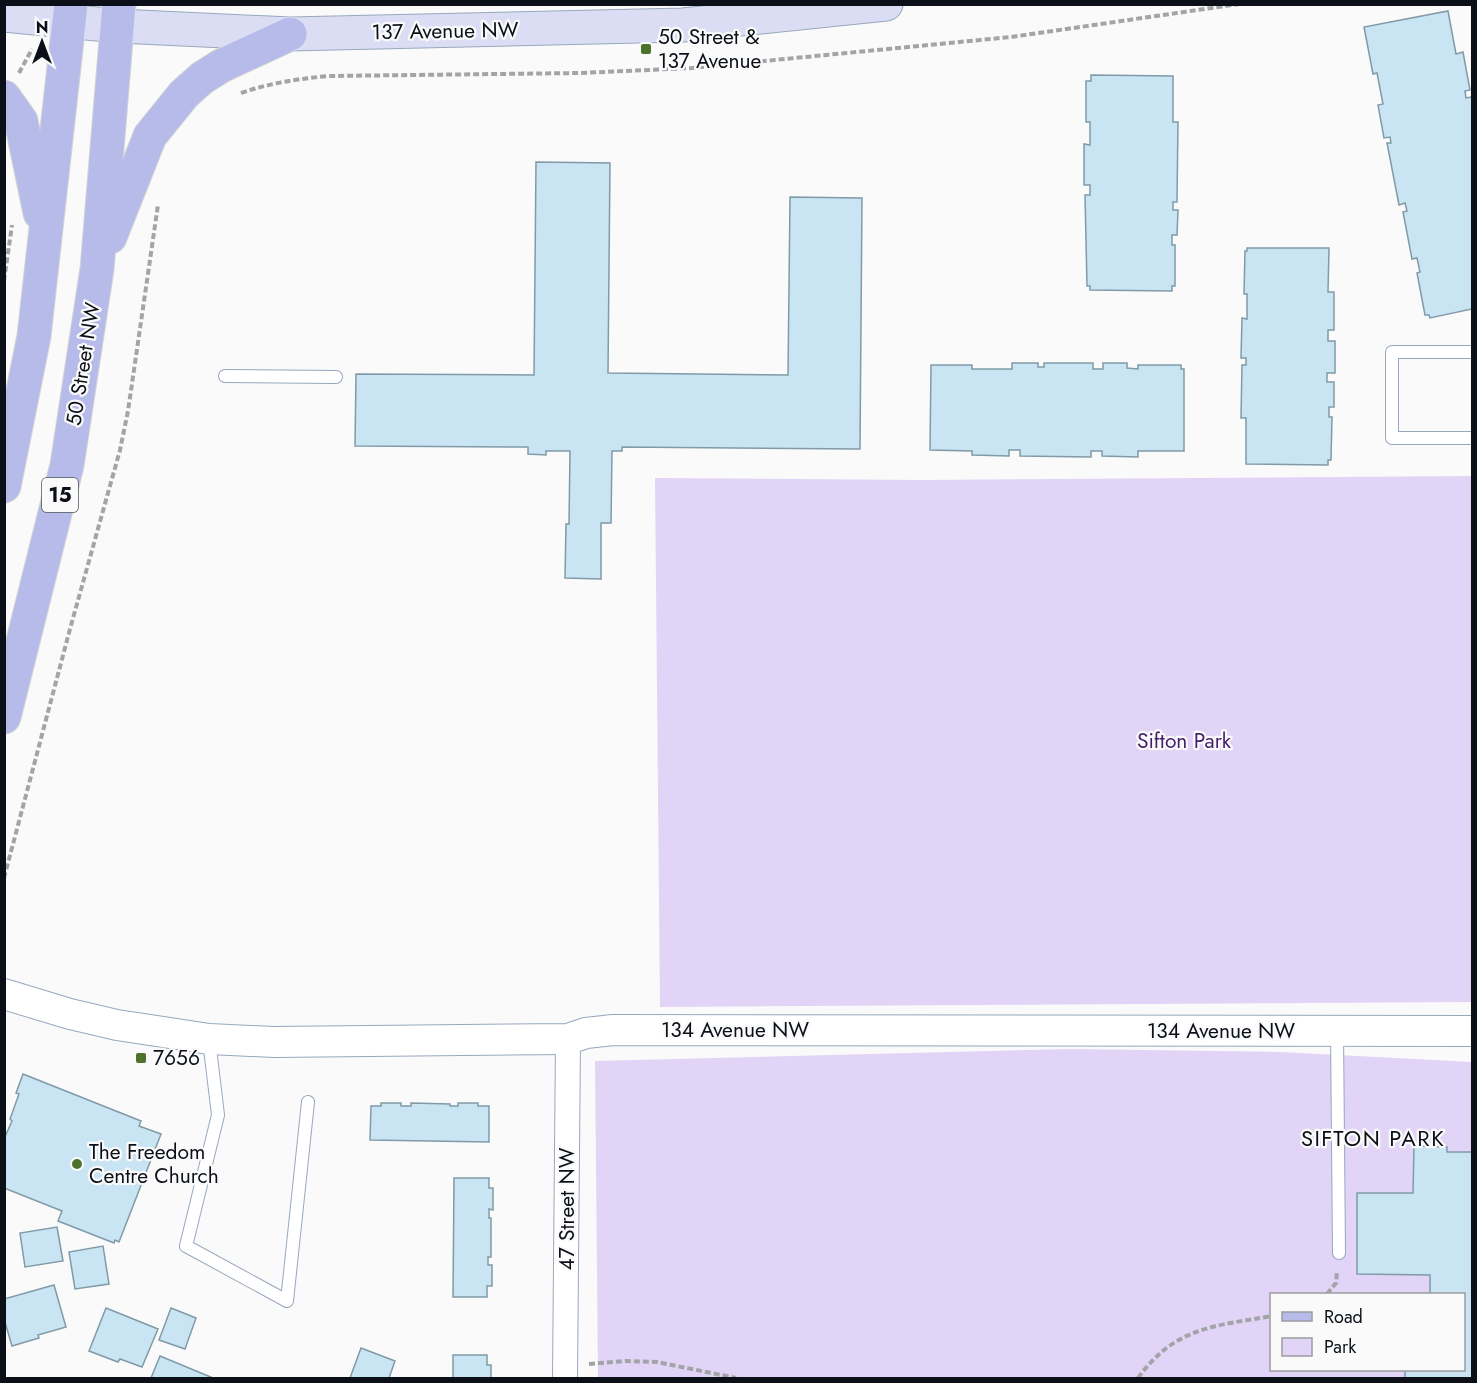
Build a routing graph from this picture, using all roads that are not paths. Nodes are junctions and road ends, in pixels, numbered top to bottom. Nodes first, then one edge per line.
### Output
1 (886, 4) edge
2 (113, 12) edge
3 (70, 14) edge
4 (4, 15) edge
5 (290, 34) junction
6 (4, 97) edge
7 (45, 241) junction
8 (97, 269) junction
9 (1473, 352) edge
10 (225, 376) dead end
11 (336, 377) dead end
12 (15, 431) junction
13 (1473, 438) edge
14 (4, 464) edge
15 (4, 486) edge
16 (4, 717) edge
17 (4, 994) edge
18 (1337, 1031) junction
19 (1473, 1031) edge
20 (209, 1039) junction
21 (568, 1039) junction
22 (308, 1102) dead end
23 (1339, 1253) dead end
24 (565, 1372) edge

1 - 5 main road, 137 Avenue NW
2 - 3 main road, 137 Avenue NW
2 - 5 main road, 137 Avenue NW
2 - 8 main road, 50 Street NW
3 - 4 main road, 137 Avenue NW
3 - 7 main road
5 - 8 main road
6 - 7 main road
7 - 12 main road
8 - 16 main road, 50 Street NW / 15
9 - 13 lane
10 - 11 lane
12 - 14 lane
12 - 15 main road
17 - 20 street, 134 Avenue NW
18 - 19 street, 134 Avenue NW
18 - 21 street, 134 Avenue NW
18 - 23 lane
20 - 21 street, 134 Avenue NW
20 - 22 lane
21 - 24 street, 47 Street NW

